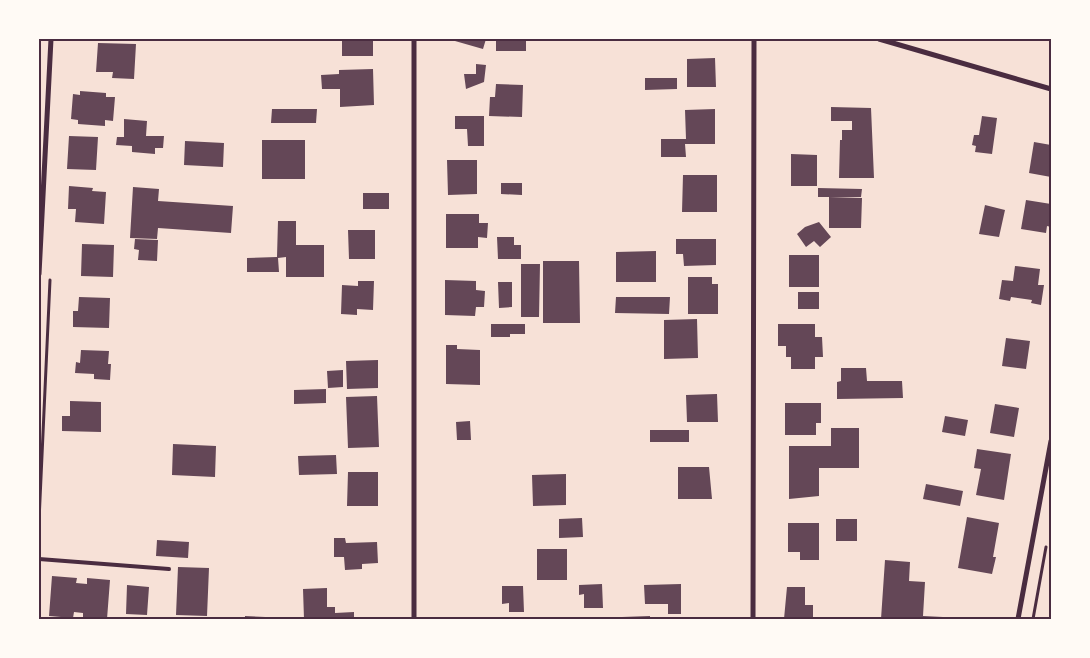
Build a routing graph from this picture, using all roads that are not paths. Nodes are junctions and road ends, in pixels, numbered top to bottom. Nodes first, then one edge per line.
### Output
1 (51, 39) edge
2 (414, 39) edge
3 (754, 39) edge
4 (879, 39) edge
5 (1051, 89) edge
6 (39, 274) edge
7 (1051, 441) edge
8 (39, 559) edge
9 (169, 569) dead end
10 (414, 619) edge
11 (753, 619) edge
12 (1018, 619) edge

1 - 6 street
2 - 10 street
3 - 11 street
4 - 5 street
7 - 12 street
8 - 9 lane

